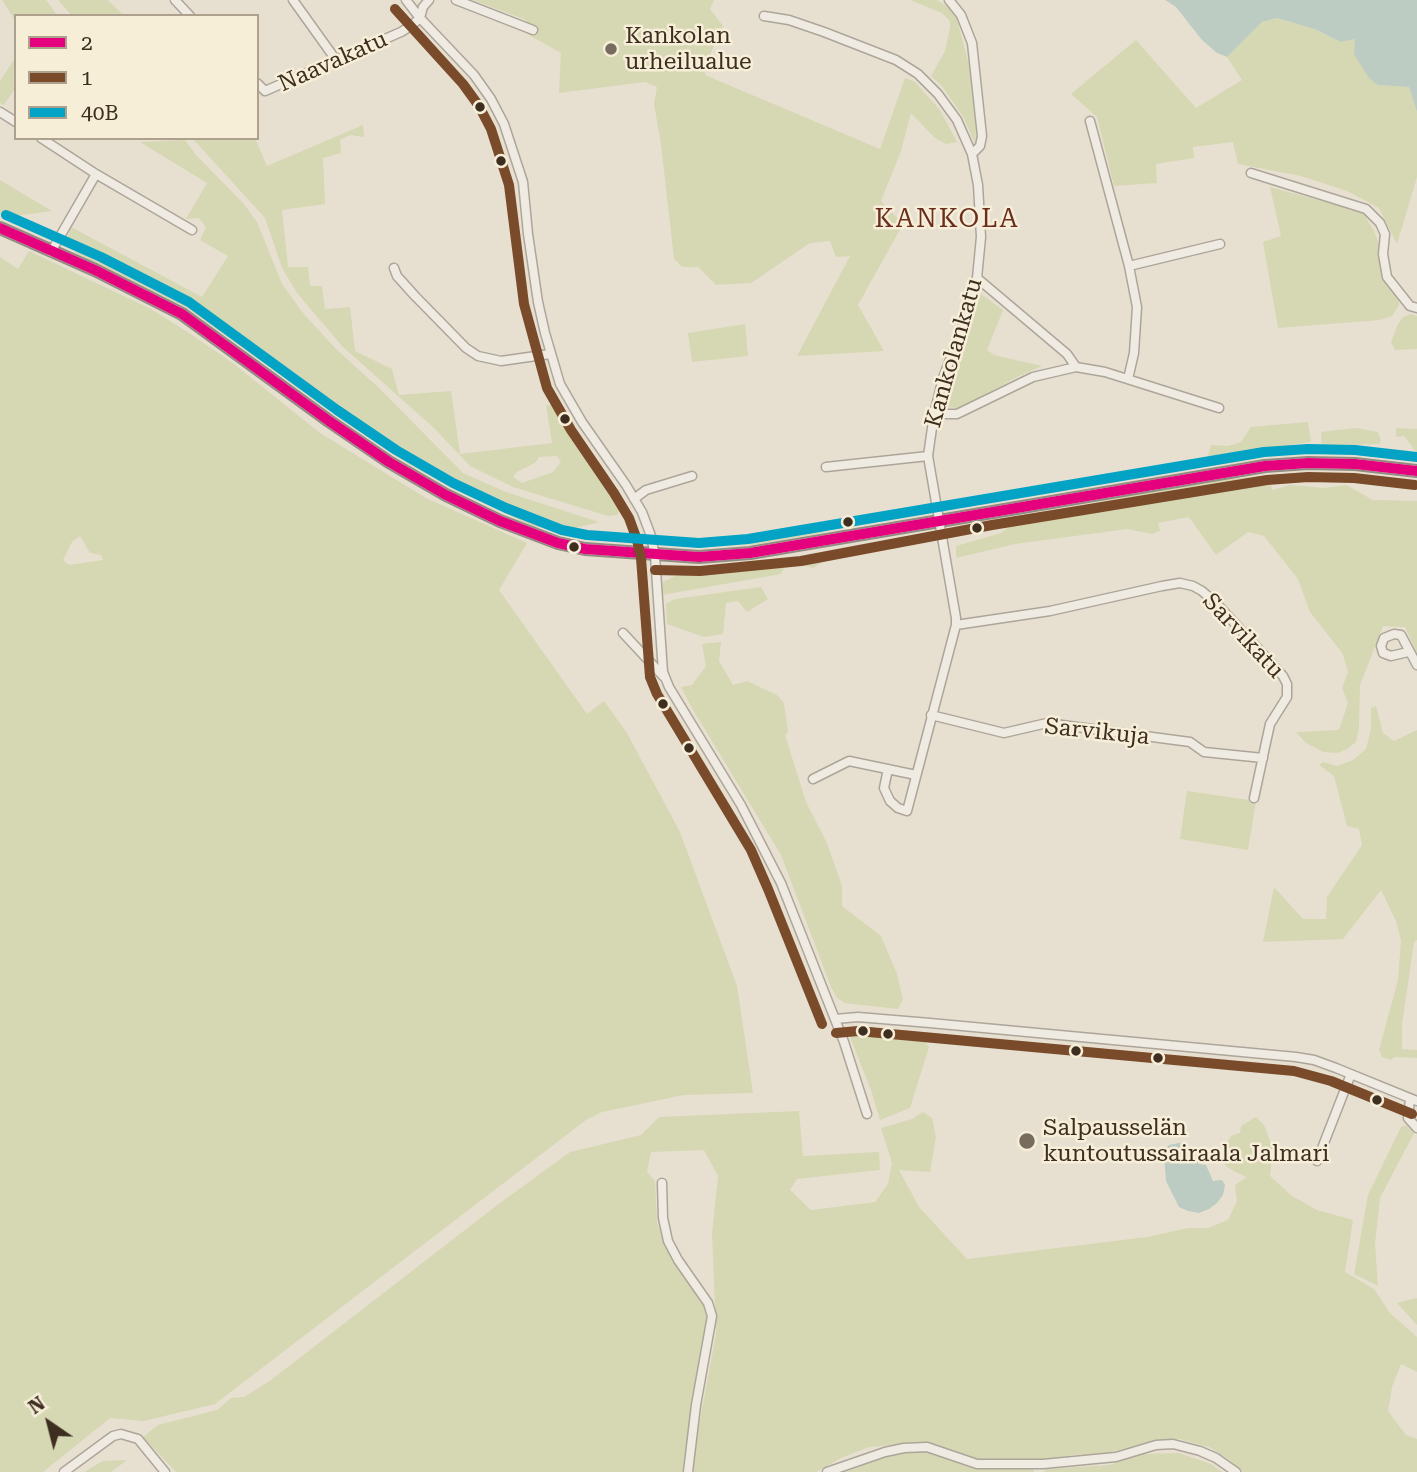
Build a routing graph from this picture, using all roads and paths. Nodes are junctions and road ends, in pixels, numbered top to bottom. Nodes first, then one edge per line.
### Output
1 (175, 0) edge
2 (293, 0) edge
3 (407, 0) edge
4 (429, 0) edge
5 (456, 0) edge
6 (949, 0) edge
7 (188, 14) edge
8 (764, 16) dead end
9 (420, 18) junction
10 (533, 30) dead end
11 (336, 60) junction
12 (259, 85) edge
13 (1090, 121) dead end
14 (44, 140) edge
15 (972, 154) junction
16 (1251, 173) dead end
17 (96, 174) junction
18 (0, 228) edge
19 (192, 230) dead end
20 (1220, 244) dead end
21 (51, 252) junction
22 (1129, 266) junction
23 (394, 268) dead end
24 (977, 278) junction
25 (1417, 308) edge
26 (550, 354) junction
27 (1076, 367) junction
28 (1128, 379) junction
29 (1219, 408) dead end
30 (934, 414) junction
31 (928, 456) junction
32 (826, 467) dead end
33 (1417, 471) edge
34 (692, 476) dead end
35 (634, 499) junction
36 (938, 521) junction
37 (655, 556) junction
38 (956, 625) junction
39 (623, 633) dead end
40 (1408, 652) dead end
41 (1417, 665) edge
42 (666, 680) junction
43 (931, 715) junction
44 (1263, 758) junction
45 (888, 769) junction
46 (916, 775) junction
47 (813, 779) dead end
48 (1254, 798) dead end
49 (835, 1019) junction
50 (1350, 1074) junction
51 (1413, 1100) edge
52 (867, 1114) dead end
53 (1417, 1128) edge
54 (1317, 1161) dead end
55 (662, 1183) dead end
56 (104, 1428) dead end
57 (111, 1437) junction
58 (64, 1472) edge
59 (165, 1472) edge
60 (688, 1472) edge
61 (827, 1472) edge
62 (1236, 1472) edge

1 - 7 street
2 - 11 street
3 - 9 street
4 - 9 street
5 - 10 street
6 - 15 street
8 - 15 street, Kankolankatu
9 - 11 street, Naavakatu
9 - 26 street
11 - 12 street, Naavakatu
13 - 22 street
14 - 17 street
15 - 24 street, Kankolankatu
16 - 25 street
17 - 19 street
17 - 21 street
18 - 21 main road
20 - 22 street
21 - 37 main road
22 - 28 street
23 - 26 street
24 - 27 street
24 - 30 street, Kankolankatu
26 - 35 street
27 - 28 street
27 - 30 street
28 - 29 street
30 - 31 street, Kankolankatu
31 - 32 street
31 - 36 street, Kankolankatu
33 - 36 main road
34 - 35 street
35 - 37 street
36 - 37 main road
36 - 38 street
37 - 42 street
38 - 43 street
38 - 44 street, Sarvikatu
39 - 42 street
40 - 41 street
42 - 49 street
43 - 44 street, Sarvikuja
43 - 46 street
44 - 48 street, Sarvikatu
45 - 46 street
45 - 46 street
45 - 47 street
49 - 50 street
49 - 52 street
50 - 51 street
50 - 54 street
51 - 53 street
55 - 60 street
56 - 57 street
57 - 58 street
57 - 59 street
61 - 62 street

